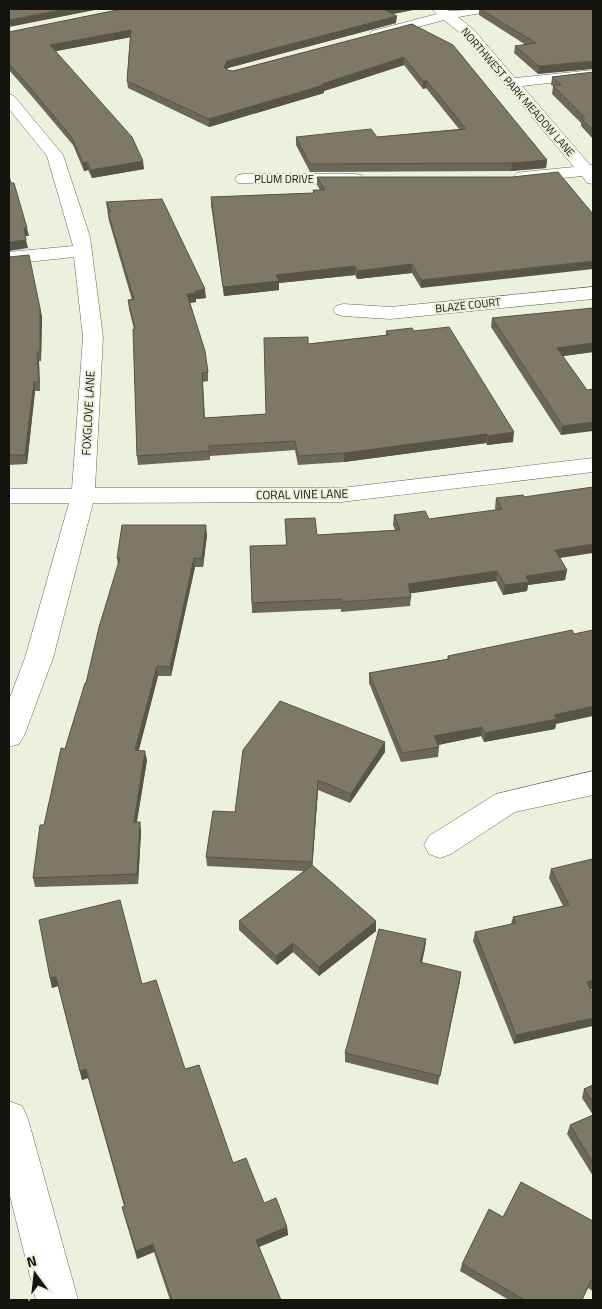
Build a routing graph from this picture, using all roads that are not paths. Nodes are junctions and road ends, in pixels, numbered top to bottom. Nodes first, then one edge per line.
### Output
1 (482, 9) edge
2 (443, 12) edge
3 (363, 38) edge
4 (593, 74) edge
5 (512, 83) junction
6 (9, 99) edge
7 (17, 122) edge
8 (591, 173) edge
9 (510, 178) edge
10 (244, 179) dead end
11 (369, 179) edge
12 (83, 250) junction
13 (9, 258) edge
14 (593, 293) edge
15 (342, 310) dead end
16 (593, 465) edge
17 (9, 496) edge
18 (83, 496) junction
19 (9, 736) edge
20 (593, 783) edge
21 (440, 845) dead end
22 (9, 1119) edge
23 (57, 1300) edge

1 - 2 street
2 - 3 street
2 - 5 street, NORTHWEST PARK MEADOW LANE
4 - 5 street
5 - 8 street, NORTHWEST PARK MEADOW LANE
6 - 7 street, FOXGLOVE LANE
7 - 12 street, FOXGLOVE LANE
8 - 9 street
10 - 11 street, PLUM DRIVE
12 - 13 street
12 - 18 street, FOXGLOVE LANE
14 - 15 street, BLAZE COURT
16 - 18 street, CORAL VINE LANE
17 - 18 street, CORAL VINE LANE
18 - 19 street, FOXGLOVE LANE
20 - 21 street
22 - 23 street

